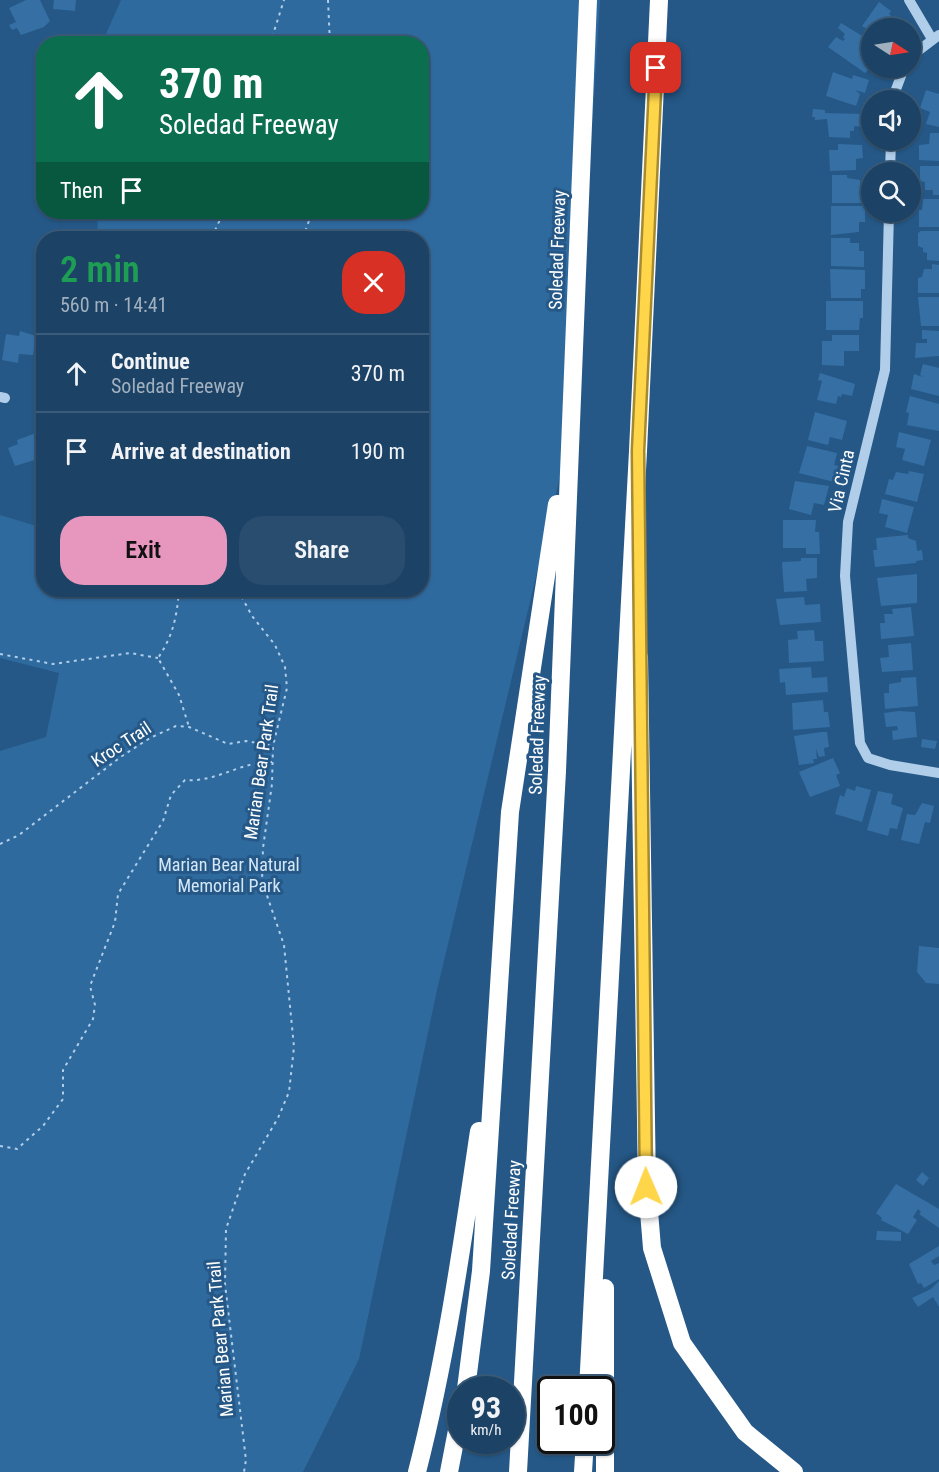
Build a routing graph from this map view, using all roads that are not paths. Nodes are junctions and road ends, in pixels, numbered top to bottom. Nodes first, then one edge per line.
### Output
1 (588, 0) edge
2 (659, 0) edge
3 (909, 0) edge
4 (936, 37) edge
5 (921, 49) edge
6 (889, 222) edge
7 (571, 414) junction
8 (638, 451) junction
9 (939, 773) edge
10 (496, 1010) junction
11 (606, 1083) junction
12 (468, 1376) edge
13 (589, 1376) edge
14 (452, 1454) edge
15 (584, 1454) edge
16 (417, 1472) edge
17 (449, 1472) edge
18 (518, 1472) edge
19 (583, 1472) edge
20 (605, 1472) edge
21 (794, 1472) edge

1 - 7 highway, Soledad Freeway
2 - 8 highway
3 - 4 street
4 - 5 street
6 - 9 street, Via Cinta
7 - 10 highway
7 - 18 highway, Soledad Freeway
8 - 11 highway
8 - 21 highway
10 - 12 highway
10 - 16 highway
11 - 13 highway
11 - 20 highway
14 - 17 highway
15 - 19 highway

